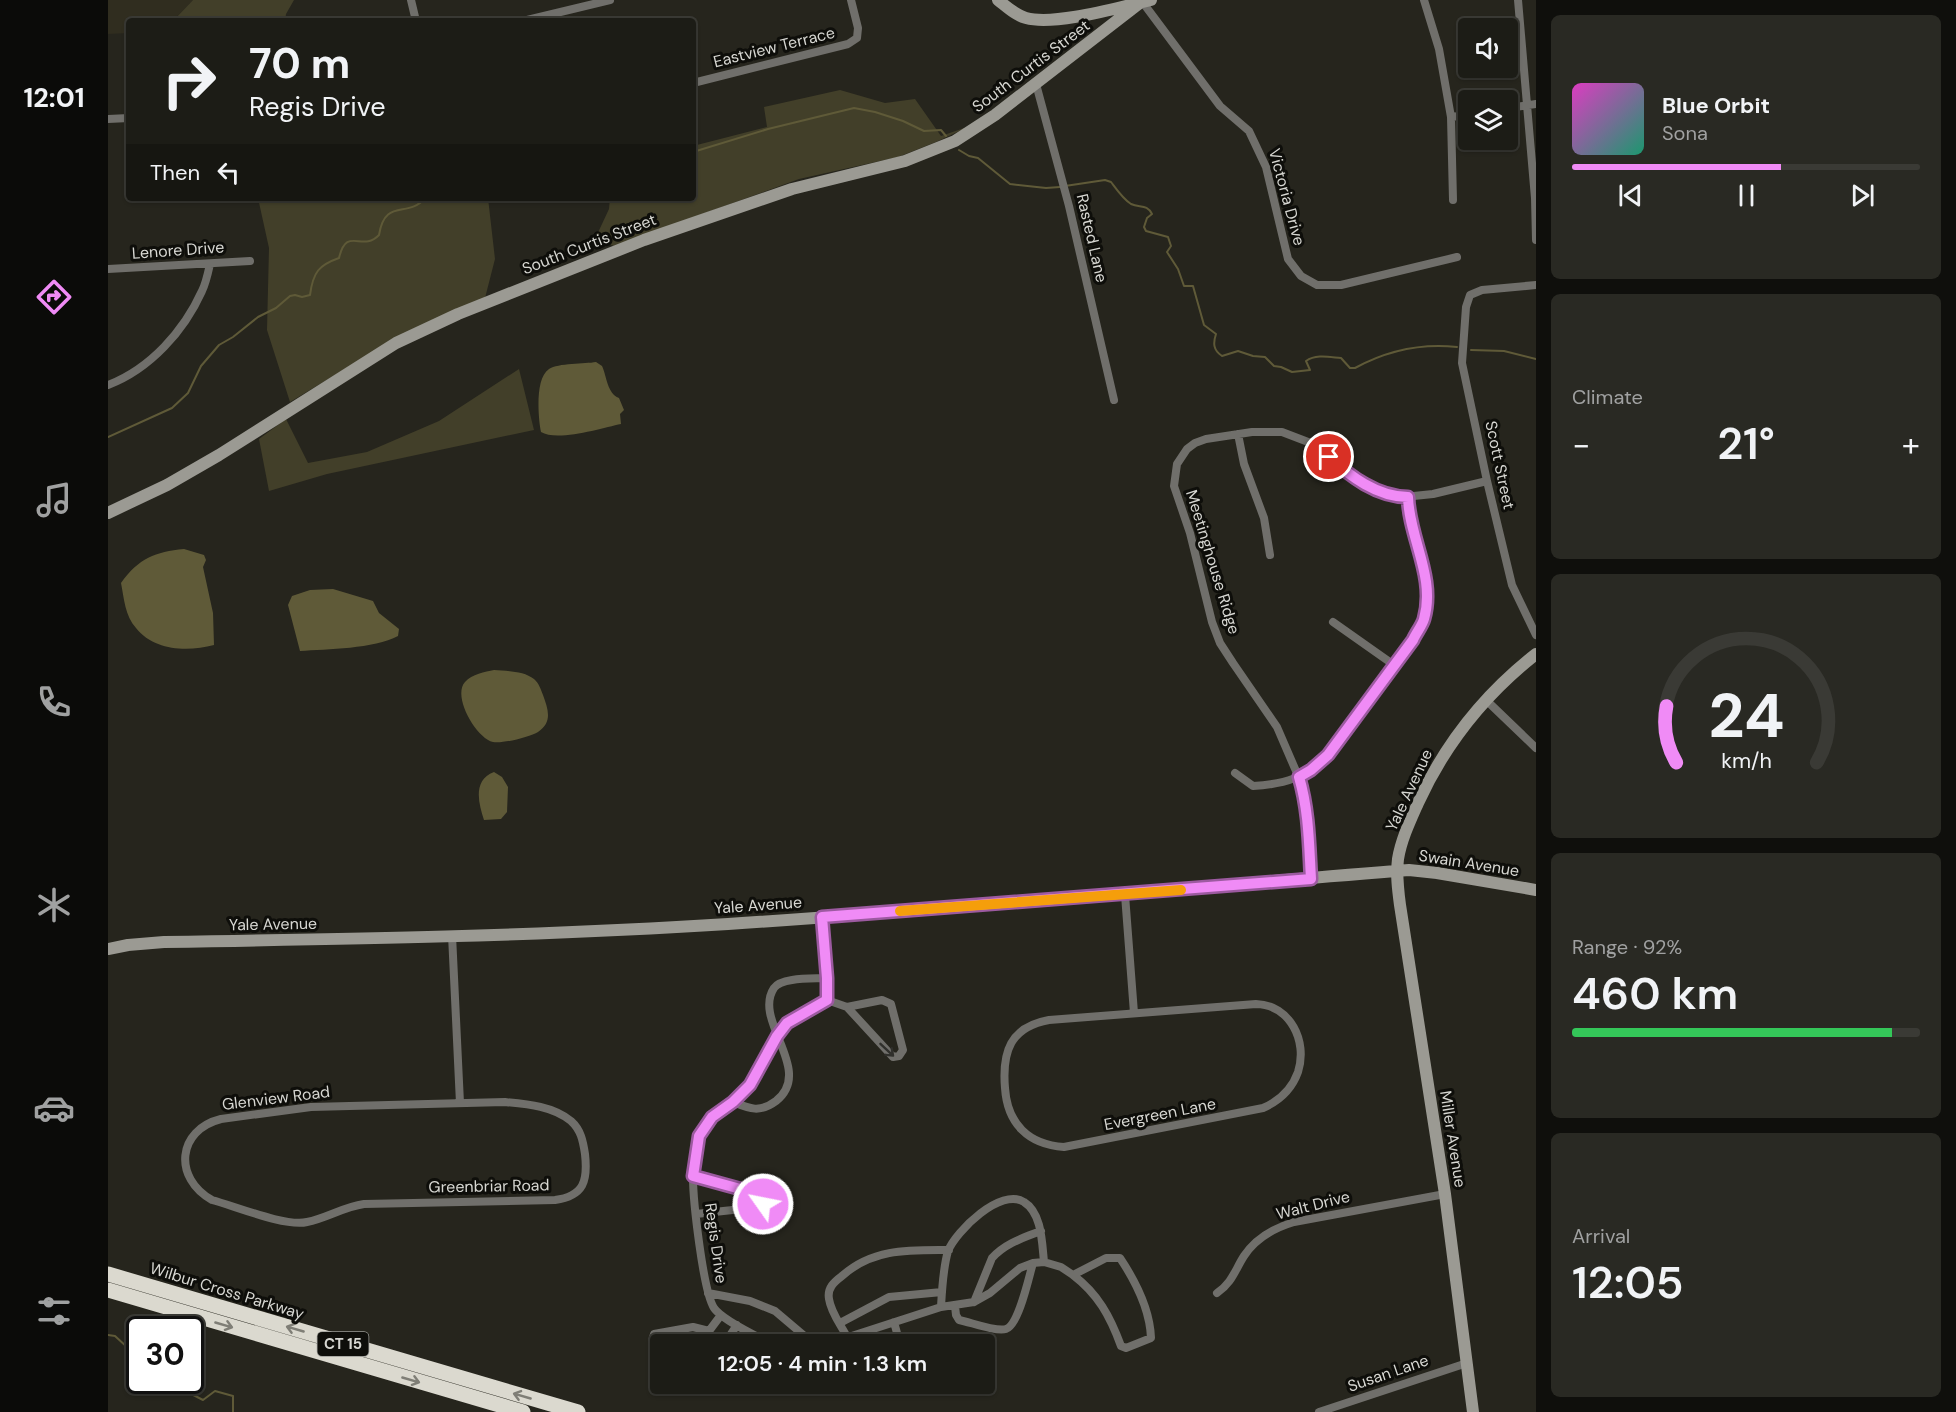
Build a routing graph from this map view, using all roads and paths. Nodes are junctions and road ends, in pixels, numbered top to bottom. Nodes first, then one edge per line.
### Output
1 (411, 0) edge
2 (610, 0) edge
3 (851, 0) edge
4 (998, 0) edge
5 (1424, 0) edge
6 (1518, 0) edge
7 (1144, 1) edge
8 (415, 18) edge
9 (551, 18) edge
10 (696, 82) edge
11 (1036, 84) junction
12 (1532, 105) edge
13 (1458, 116) edge
14 (1451, 117) junction
15 (126, 118) edge
16 (108, 119) edge
17 (1453, 200) dead end
18 (1536, 240) edge
19 (1457, 257) dead end
20 (250, 261) dead end
21 (210, 264) junction
22 (108, 269) edge
23 (1536, 285) edge
24 (108, 385) edge
25 (1114, 400) dead end
26 (1238, 434) junction
27 (1487, 481) junction
28 (1408, 497) junction
29 (108, 513) edge
30 (1270, 555) dead end
31 (1333, 622) dead end
32 (1536, 635) edge
33 (1536, 654) edge
34 (1394, 665) junction
35 (1486, 700) junction
36 (1536, 748) edge
37 (1235, 773) dead end
38 (1299, 777) junction
39 (1397, 871) junction
40 (1311, 879) junction
41 (1536, 890) edge
42 (1125, 894) junction
43 (822, 917) junction
44 (452, 935) junction
45 (108, 949) edge
46 (827, 978) junction
47 (827, 1000) junction
48 (848, 1007) junction
49 (1134, 1013) junction
50 (777, 1036) junction
51 (733, 1102) junction
52 (460, 1103) junction
53 (693, 1176) junction
54 (1445, 1194) junction
55 (364, 1204) joint
56 (696, 1215) junction
57 (1041, 1231) junction
58 (949, 1250) junction
59 (1044, 1262) junction
60 (1033, 1263) junction
61 (108, 1274) edge
62 (1072, 1275) junction
63 (108, 1290) edge
64 (942, 1292) junction
65 (708, 1293) junction
66 (1217, 1293) dead end
67 (974, 1302) junction
68 (955, 1306) junction
69 (941, 1307) junction
70 (721, 1315) junction
71 (894, 1322) junction
72 (840, 1323) junction
73 (737, 1326) junction
74 (709, 1331) junction
75 (654, 1334) edge
76 (708, 1334) edge
77 (731, 1334) edge
78 (753, 1334) edge
79 (802, 1334) edge
80 (848, 1334) edge
81 (859, 1334) edge
82 (897, 1334) edge
83 (1467, 1363) junction
84 (523, 1412) edge
85 (578, 1412) edge
86 (1319, 1412) edge
87 (1473, 1412) edge

1 - 8 street
2 - 9 street
3 - 10 street, Eastview Terrace
4 - 7 street
5 - 14 street
6 - 12 street
7 - 11 street, South Curtis Street
7 - 19 street, Victoria Drive
11 - 25 street, Rasted Lane
11 - 29 street, South Curtis Street
12 - 18 street
13 - 14 street
14 - 17 street
15 - 16 street
20 - 21 street, Lenore Drive
21 - 22 street, Lenore Drive
21 - 24 street
23 - 27 street, Scott Street
26 - 28 street, Meetinghouse Ridge
26 - 30 street
26 - 38 street, Meetinghouse Ridge
27 - 28 street, Meetinghouse Ridge
27 - 32 street, Scott Street
28 - 34 street
31 - 34 street
33 - 35 street, Yale Avenue
34 - 38 street
35 - 36 street
35 - 39 street, Yale Avenue
37 - 38 street
38 - 40 street, Meetinghouse Ridge
39 - 40 street, Yale Avenue
39 - 41 street, Swain Avenue
39 - 54 street, Miller Avenue
40 - 42 street, Yale Avenue
42 - 43 street, Yale Avenue
42 - 49 street
43 - 44 street, Yale Avenue
43 - 46 street
44 - 45 street, Yale Avenue
44 - 52 street
46 - 47 street
46 - 50 street
47 - 48 street
47 - 50 street, Regis Drive
48 -> 48 street
49 - 49 street, Evergreen Lane
50 - 51 street, Regis Drive
50 - 51 street
51 - 53 street, Regis Drive
52 - 55 street, Greenbriar Road
52 - 55 street, Glenview Road
53 - 56 street, Regis Drive
53 - 56 street
54 - 66 street, Walt Drive
54 - 83 street, Miller Avenue
56 - 65 street, Regis Drive
57 - 58 street
57 - 59 street
57 - 67 street
58 - 64 street
58 - 72 street
59 - 60 street
59 - 62 street
60 - 67 street
60 - 68 street
85 -> 61 highway, Wilbur Cross Parkway / CT 15
62 - 62 street
63 -> 84 highway, Wilbur Cross Parkway / CT 15
64 - 69 street
64 - 72 street
65 - 70 street, Regis Drive
65 - 79 street
67 - 68 street
68 - 69 street
69 - 71 street
70 - 73 street, Regis Drive
70 - 74 street
71 - 81 street
71 - 82 street
72 - 80 street
73 - 77 street
73 - 78 street, Regis Drive
74 - 75 street
74 - 76 street
83 - 86 street, Susan Lane
83 - 87 street, Miller Avenue

